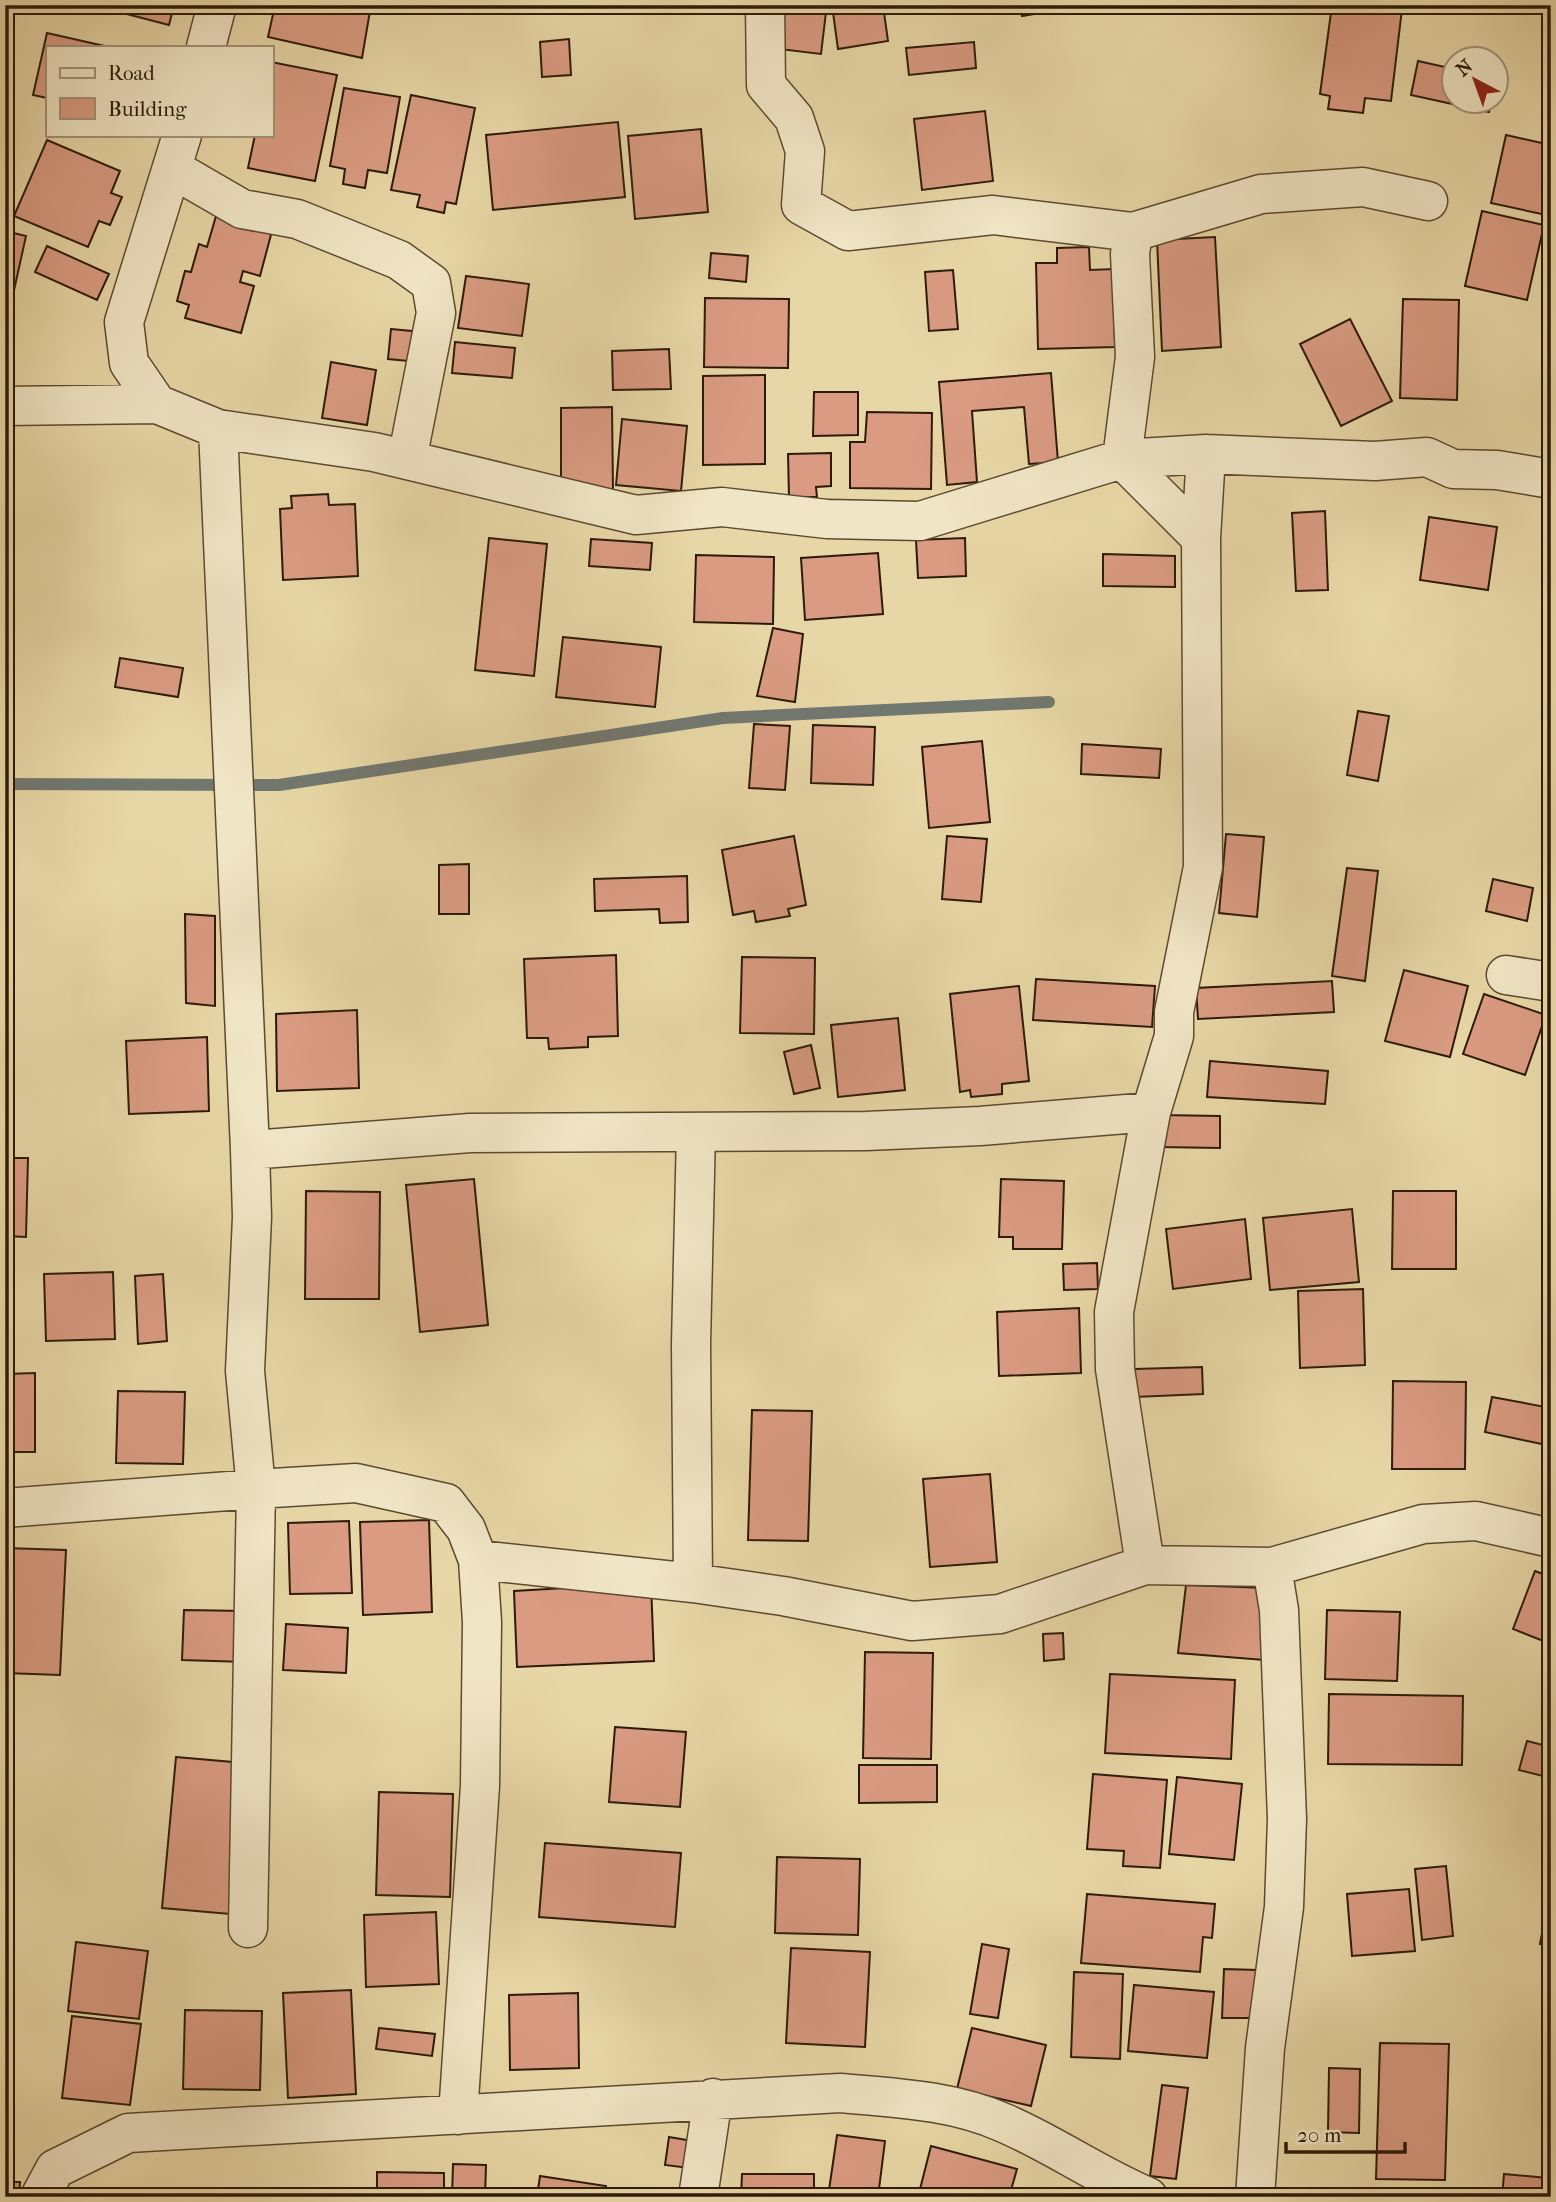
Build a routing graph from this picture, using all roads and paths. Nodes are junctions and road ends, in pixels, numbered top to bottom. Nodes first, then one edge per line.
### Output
1 (217, 5) edge
2 (765, 5) edge
3 (206, 46) edge
4 (177, 152) edge
5 (1428, 201) dead end
6 (1133, 232) junction
7 (157, 404) junction
8 (5, 406) edge
9 (218, 429) junction
10 (1206, 454) junction
11 (1122, 459) junction
12 (407, 460) junction
13 (1551, 479) edge
14 (1201, 538) junction
15 (1506, 975) dead end
16 (1551, 982) edge
17 (1151, 1112) junction
18 (696, 1132) junction
19 (250, 1150) junction
20 (256, 1489) junction
21 (5, 1508) edge
22 (1551, 1538) edge
23 (478, 1560) junction
24 (1145, 1565) junction
25 (1272, 1567) junction
26 (693, 1583) junction
27 (248, 1928) dead end
28 (713, 2098) junction
29 (458, 2115) junction
30 (40, 2197) edge
31 (698, 2197) edge
32 (1148, 2197) edge
33 (1255, 2197) edge

1 - 3 street
2 - 6 street
4 - 7 street
4 - 12 street
5 - 6 street
6 - 11 street
7 - 8 street
7 - 9 street
9 - 12 street
9 - 19 street
10 - 11 street
10 - 13 street
10 - 14 street
11 - 12 street
11 - 14 street
14 - 17 street
15 - 16 street
17 - 18 street
17 - 24 street
18 - 19 street
18 - 26 street
19 - 20 street
20 - 21 street
20 - 23 street
20 - 27 street
22 - 25 street
23 - 26 street
23 - 29 street
24 - 25 street
24 - 26 street
25 - 33 street
28 - 29 street
28 - 31 street
28 - 32 street
29 - 30 street

